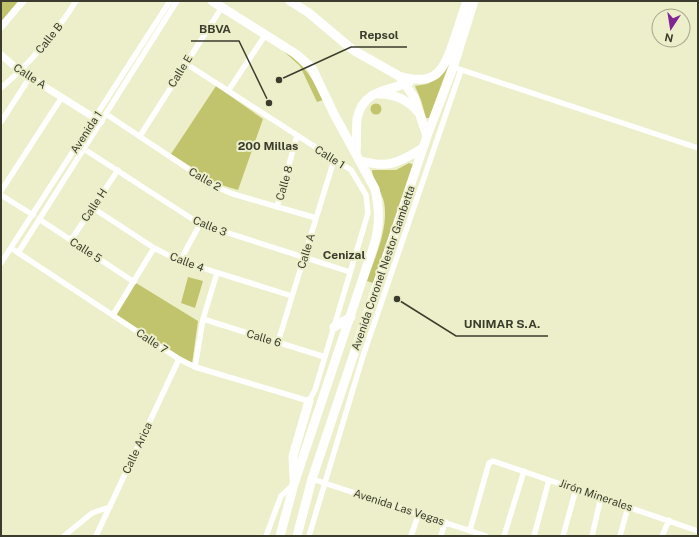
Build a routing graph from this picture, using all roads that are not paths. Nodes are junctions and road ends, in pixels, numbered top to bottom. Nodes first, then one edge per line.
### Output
1 (23, 1) edge
2 (76, 1) edge
3 (170, 1) edge
4 (177, 1) edge
5 (212, 1) edge
6 (290, 1) edge
7 (467, 1) edge
8 (474, 1) edge
9 (222, 7) junction
10 (1, 27) edge
11 (266, 34) junction
12 (1, 55) edge
13 (185, 63) junction
14 (457, 69) junction
15 (20, 71) junction
16 (399, 76) junction
17 (30, 77) junction
18 (417, 80) junction
19 (405, 84) junction
20 (1, 88) edge
21 (228, 91) junction
22 (371, 95) junction
23 (62, 97) junction
24 (419, 113) junction
25 (106, 114) junction
26 (98, 120) junction
27 (1, 122) edge
28 (140, 136) junction
29 (297, 136) junction
30 (427, 136) junction
31 (423, 148) junction
32 (698, 148) edge
33 (84, 149) junction
34 (359, 157) junction
35 (334, 160) junction
36 (118, 170) junction
37 (1, 191) edge
38 (1, 195) edge
39 (277, 207) junction
40 (93, 208) junction
41 (33, 215) junction
42 (316, 218) junction
43 (39, 219) junction
44 (200, 224) junction
45 (71, 240) junction
46 (11, 248) junction
47 (154, 248) junction
48 (18, 252) junction
49 (303, 258) junction
50 (180, 261) junction
51 (1, 263) edge
52 (350, 272) junction
53 (217, 273) junction
54 (134, 282) junction
55 (292, 296) junction
56 (113, 314) junction
57 (351, 317) junction
58 (203, 319) junction
59 (334, 328) junction
60 (278, 342) junction
61 (325, 356) junction
62 (179, 359) junction
63 (195, 366) junction
64 (309, 401) junction
65 (524, 471) junction
66 (312, 479) junction
67 (550, 480) junction
68 (324, 482) junction
69 (294, 484) junction
70 (576, 489) junction
71 (602, 497) junction
72 (110, 507) junction
73 (628, 507) junction
74 (92, 513) junction
75 (419, 513) junction
76 (669, 520) junction
77 (102, 522) junction
78 (445, 522) junction
79 (470, 530) junction
80 (698, 530) edge
81 (478, 535) edge
82 (64, 536) edge
83 (96, 536) edge
84 (266, 536) edge
85 (280, 536) edge
86 (297, 536) edge
87 (309, 536) edge
88 (411, 536) edge
89 (441, 536) edge
90 (486, 536) edge
91 (504, 536) edge
92 (534, 536) edge
93 (563, 536) edge
94 (592, 536) edge
95 (620, 536) edge
96 (662, 536) edge

1 - 10 street
2 - 15 street, Calle B
3 - 26 street, Avenida 1
4 - 25 street, Avenida 1
5 - 9 highway, Avenida Coronel Nestor Gambetta
6 - 16 highway
7 - 18 highway
8 - 14 highway, Avenida Coronel Nestor Gambetta
9 - 11 highway, Avenida Coronel Nestor Gambetta
9 - 13 street, Calle E
11 - 21 street
11 - 34 highway, Avenida Coronel Nestor Gambetta
12 - 15 street, Calle A
13 - 21 street, Calle 1
13 - 28 street, Calle E
14 - 30 highway, Avenida Coronel Nestor Gambetta
14 - 32 street
14 - 68 street
15 - 17 street, Calle A
15 - 20 street, Calle B
16 - 18 highway
16 - 19 highway
17 - 23 street, Calle A
17 - 27 street
18 - 19 highway
19 - 22 highway
19 - 24 highway
21 - 29 street, Calle 1
22 - 24 highway
22 - 34 highway
23 - 26 street, Calle A
23 - 37 street
24 - 30 highway
25 - 26 street, Avenida 1
25 - 28 street, Calle 2
26 - 33 street, Avenida 1
26 - 41 street, Avenida 1
28 - 39 street, Calle 2
29 - 35 street, Calle 1
29 - 39 street, Calle 8
30 - 31 highway, Avenida Coronel Nestor Gambetta
31 - 34 highway
31 - 66 highway, Avenida Coronel Nestor Gambetta
33 - 36 street, Calle 3
33 - 43 street, Avenida 1
34 - 57 highway, Avenida Coronel Nestor Gambetta
35 - 42 street, Calle A
35 - 52 street, Calle 1
36 - 40 street, Calle H
36 - 44 street, Calle 3
38 - 41 street
39 - 42 street, Calle 2
40 - 45 street, Calle H
40 - 47 street, Calle 4
41 - 46 street, Avenida 1
42 - 49 street, Calle A
43 - 45 street, Calle 5
43 - 48 street, Avenida 1
44 - 49 street, Calle 3
44 - 50 street
45 - 54 street, Calle 5
46 - 48 street, Calle 7
46 - 51 street, Avenida 1
47 - 50 street, Calle 4
47 - 54 street
48 - 56 street, Calle 7
49 - 52 street, Calle 3
49 - 55 street, Calle A
50 - 53 street, Calle 4
52 - 59 street, Calle 1
53 - 55 street, Calle 4
53 - 58 street
54 - 56 street
55 - 60 street, Calle A
56 - 62 street, Calle 7
57 - 59 highway
57 - 69 highway, Avenida Coronel Nestor Gambetta
58 - 60 street, Calle 6
58 - 63 street
59 - 61 street, Calle 1
60 - 61 street, Calle 6
61 - 64 street, Calle 1
62 - 63 street, Calle 7
62 - 72 street, Calle Arica
63 - 64 street, Calle 7
64 - 69 highway
65 - 67 street, Jirón Minerales
65 - 79 street, Jirón Minerales
65 - 91 street
66 - 68 street, Avenida Las Vegas
66 - 86 highway, Avenida Coronel Nestor Gambetta
67 - 70 street, Jirón Minerales
67 - 92 street
68 - 75 street, Avenida Las Vegas
68 - 87 street
69 - 84 street
69 - 85 highway, Avenida Coronel Nestor Gambetta
70 - 71 street, Jirón Minerales
70 - 93 street
71 - 73 street, Jirón Minerales
71 - 94 street
72 - 74 street
72 - 77 street, Calle Arica
73 - 76 street, Jirón Minerales
73 - 95 street
74 - 77 street
74 - 82 street
75 - 78 street, Avenida Las Vegas
75 - 88 street
76 - 80 street, Jirón Minerales
76 - 96 street
77 - 83 street, Calle Arica
78 - 79 street, Avenida Las Vegas
78 - 89 street
79 - 81 street, Avenida Las Vegas
81 - 90 street, Avenida Las Vegas

